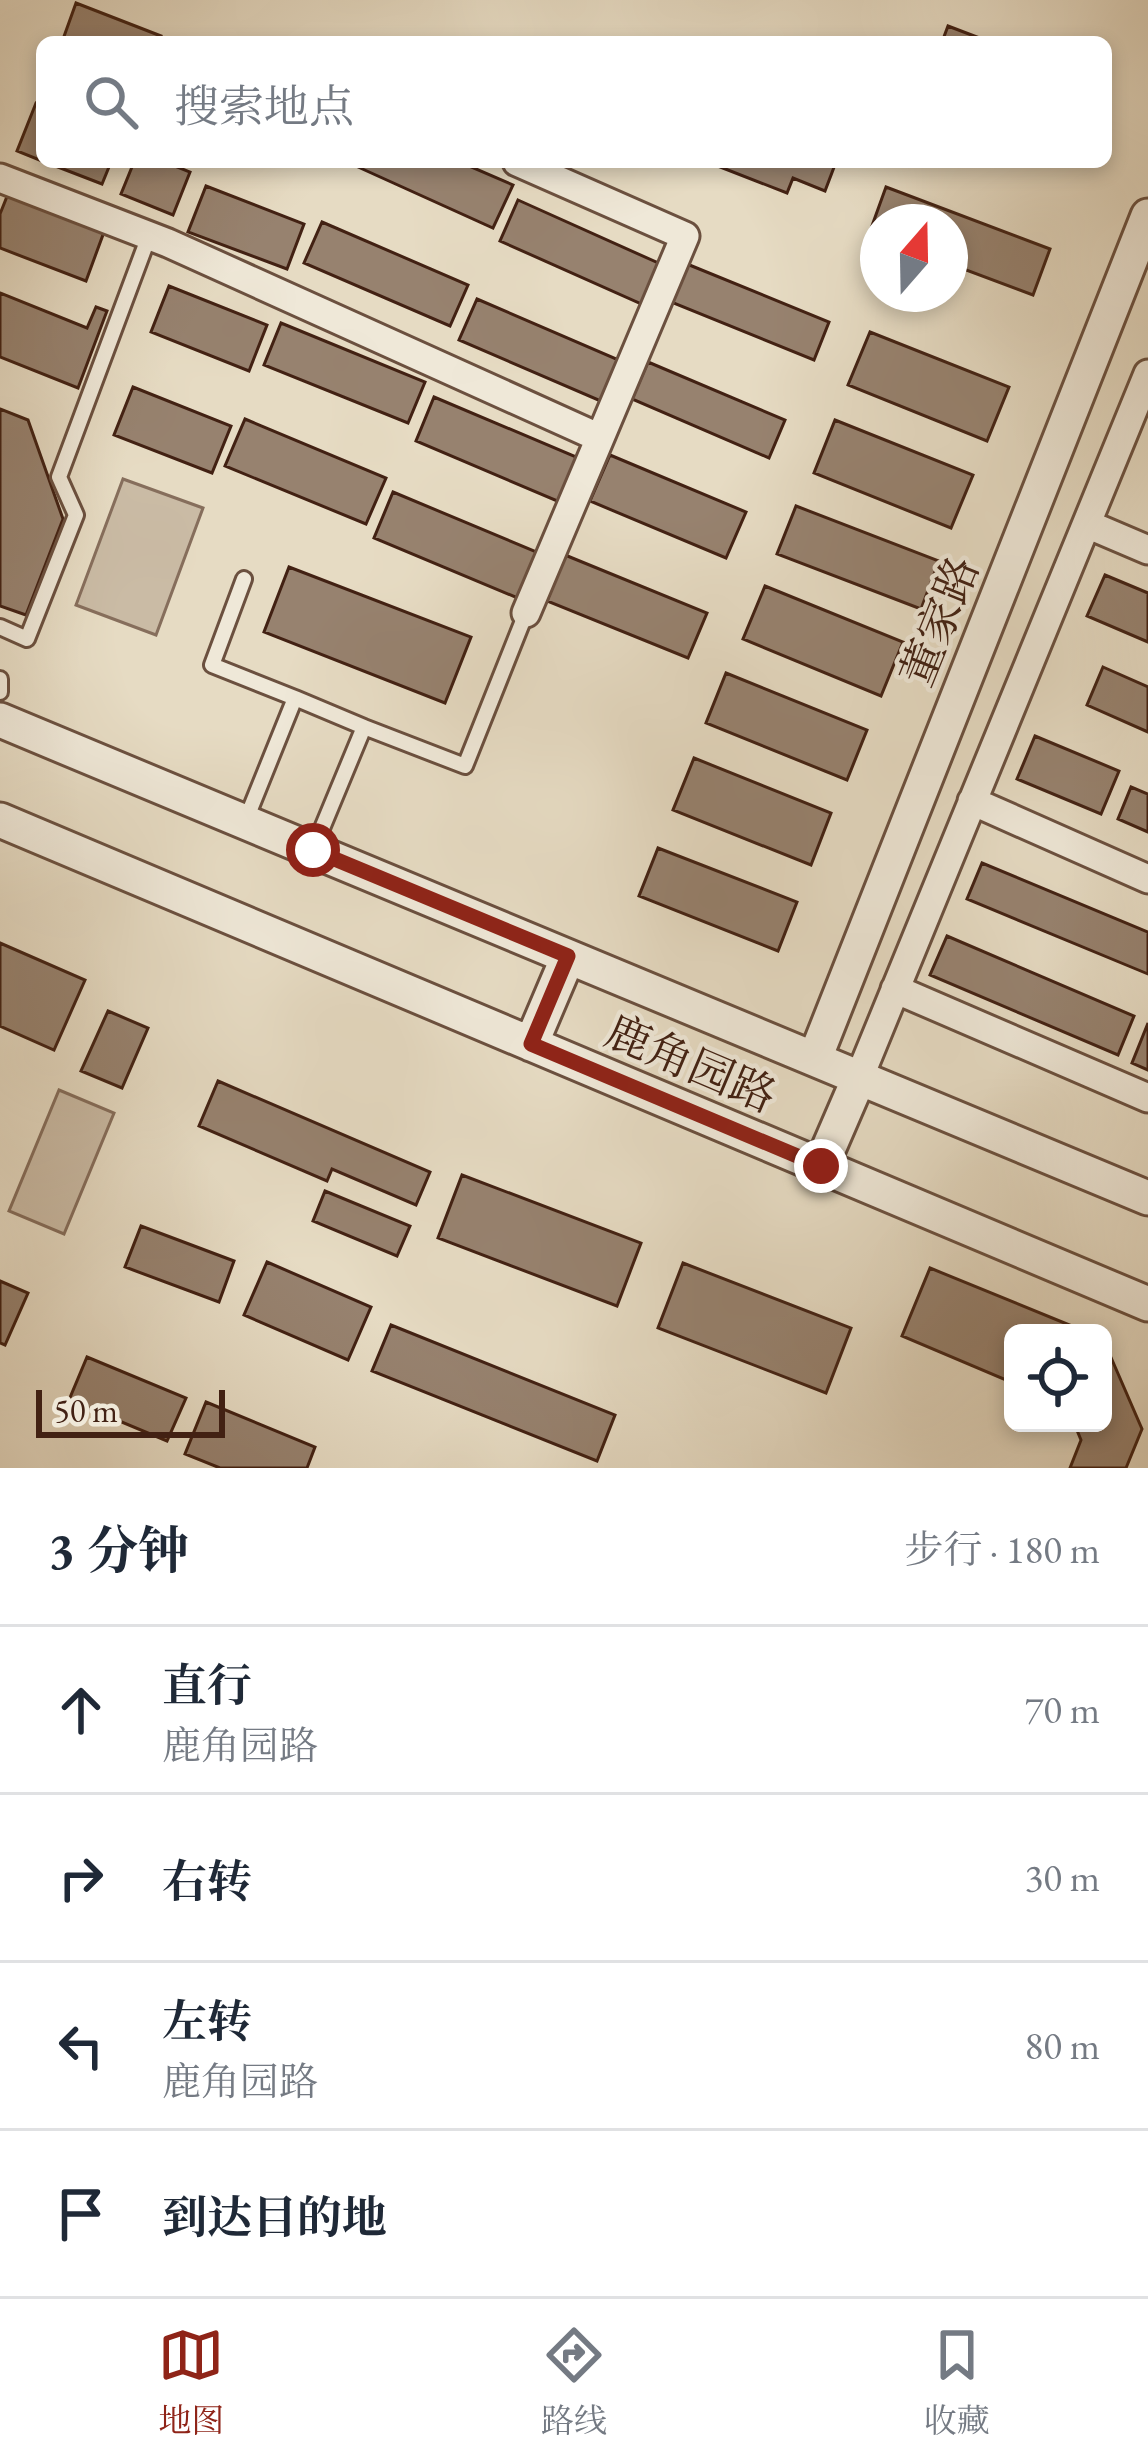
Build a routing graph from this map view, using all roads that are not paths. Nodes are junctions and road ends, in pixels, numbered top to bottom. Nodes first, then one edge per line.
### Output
1 (531, 168) edge
2 (0, 178) edge
3 (1148, 216) edge
4 (148, 236) junction
5 (1148, 374) edge
6 (599, 438) junction
7 (1087, 524) junction
8 (1148, 550) edge
9 (244, 579) dead end
10 (526, 614) joint
11 (0, 626) edge
12 (0, 679) edge
13 (0, 692) edge
14 (295, 698) junction
15 (0, 720) edge
16 (364, 727) junction
17 (972, 801) junction
18 (0, 820) edge
19 (245, 822) junction
20 (313, 850) junction
21 (1148, 879) edge
22 (568, 956) junction
23 (896, 989) junction
24 (531, 1044) junction
25 (814, 1058) junction
26 (859, 1078) junction
27 (1148, 1098) edge
28 (821, 1166) junction
29 (1148, 1198) edge
30 (1148, 1304) edge

1 - 6 street
2 - 4 street
3 - 25 street, 董家路
4 - 6 street
4 - 11 lane
5 - 7 street
6 - 10 street
7 - 8 street
7 - 17 street
9 - 14 lane
10 - 16 lane
12 - 13 lane
14 - 16 lane
14 - 19 lane
15 - 19 street, 鹿角园路
16 - 20 lane
17 - 21 street
17 - 23 street
18 - 24 street, 鹿角园路
19 - 20 street, 鹿角园路
20 - 22 street, 鹿角园路
22 - 24 street
22 - 25 street, 鹿角园路
23 - 26 street
23 - 27 street
24 - 28 street, 鹿角园路
25 - 26 street, 鹿角园路
26 - 28 street
26 - 29 street, 鹿角园路
28 - 30 street, 鹿角园路

